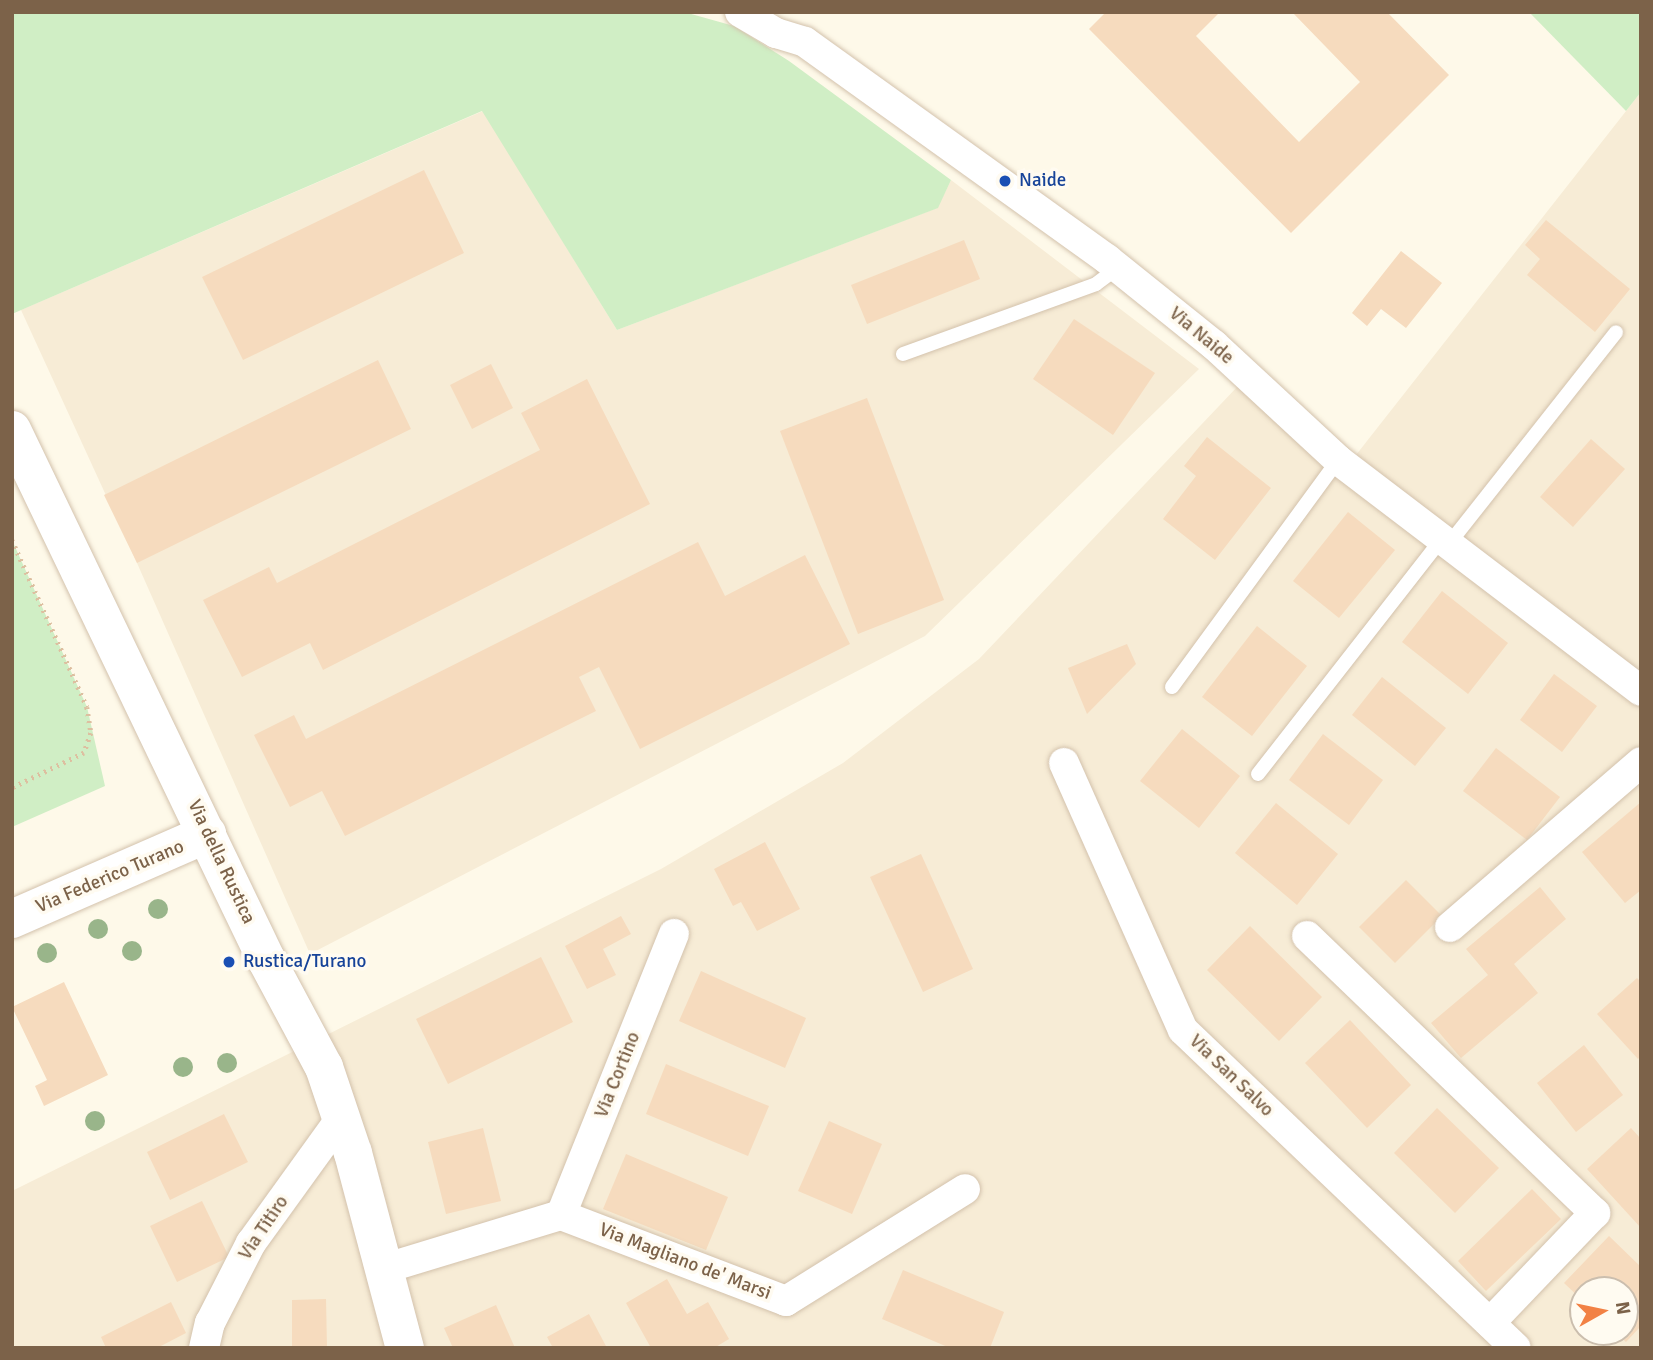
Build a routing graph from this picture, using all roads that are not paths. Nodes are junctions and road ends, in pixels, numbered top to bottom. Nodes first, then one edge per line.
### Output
1 (740, 12) edge
2 (1117, 268) junction
3 (1616, 332) dead end
4 (903, 354) dead end
5 (12, 430) edge
6 (1338, 460) junction
7 (1445, 542) junction
8 (1172, 687) dead end
9 (1641, 691) edge
10 (1641, 762) edge
11 (1064, 763) dead end
12 (1258, 774) dead end
13 (207, 834) junction
14 (12, 919) edge
15 (1450, 927) dead end
16 (674, 934) dead end
17 (1307, 936) dead end
18 (342, 1117) junction
19 (965, 1189) dead end
20 (561, 1215) junction
21 (383, 1269) junction
22 (1490, 1323) junction
23 (204, 1348) edge
24 (405, 1348) edge
25 (1516, 1348) edge

1 - 2 street, Via Naide
2 - 4 lane
2 - 6 street, Via Naide
3 - 7 lane
5 - 13 street, Via della Rustica
6 - 7 street, Via Naide
6 - 8 lane
7 - 9 street, Via Naide
7 - 12 lane
10 - 15 street
11 - 22 street, Via San Salvo
13 - 14 street, Via Federico Turano
13 - 18 street, Via della Rustica
16 - 20 street, Via Cortino
17 - 22 street
18 - 21 street, Via della Rustica
18 - 23 street, Via Titiro
19 - 20 street, Via Magliano de' Marsi
20 - 21 street
21 - 24 street, Via della Rustica
22 - 25 street, Via San Salvo

